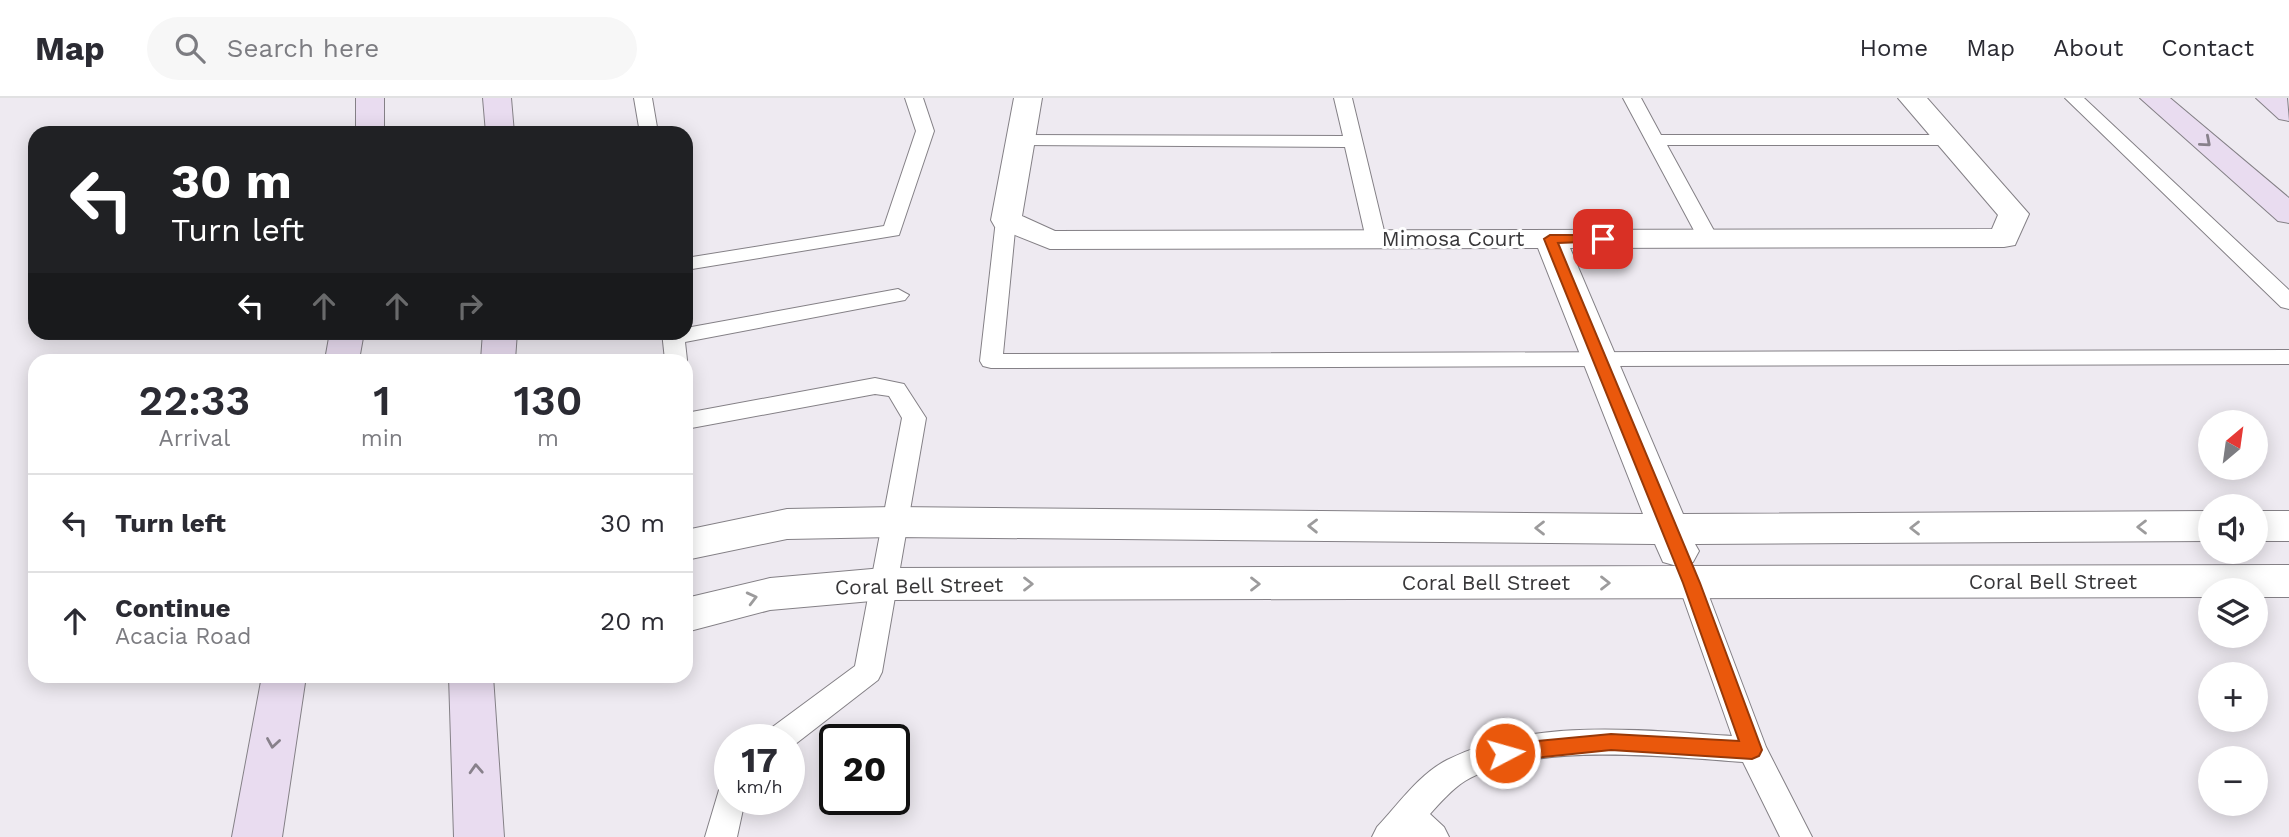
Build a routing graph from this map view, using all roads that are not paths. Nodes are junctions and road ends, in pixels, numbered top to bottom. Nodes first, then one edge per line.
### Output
1 (370, 98) edge
2 (496, 98) edge
3 (643, 98) edge
4 (914, 98) edge
5 (1028, 98) edge
6 (1343, 98) edge
7 (1632, 98) edge
8 (1912, 98) edge
9 (2074, 98) edge
10 (2154, 98) edge
11 (2270, 98) edge
12 (2289, 113) edge
13 (370, 126) edge
14 (499, 126) edge
15 (648, 126) edge
16 (1021, 140) junction
17 (1654, 140) junction
18 (1949, 140) junction
19 (1354, 142) junction
20 (2289, 214) edge
21 (1006, 220) junction
22 (1708, 238) junction
23 (1376, 239) junction
24 (1550, 239) junction
25 (693, 263) edge
26 (898, 295) dead end
27 (2289, 302) edge
28 (693, 331) edge
29 (2289, 357) edge
30 (1599, 359) junction
31 (693, 420) edge
32 (894, 522) junction
33 (2198, 526) edge
34 (2268, 526) edge
35 (2289, 526) edge
36 (1669, 529) junction
37 (693, 544) edge
38 (2289, 582) edge
39 (1691, 583) junction
40 (883, 584) junction
41 (693, 613) edge
42 (283, 683) edge
43 (471, 683) edge
44 (799, 724) edge
45 (1752, 750) junction
46 (726, 815) edge
47 (1399, 826) edge
48 (257, 837) edge
49 (479, 837) edge
50 (721, 837) edge
51 (1433, 837) edge
52 (1796, 837) edge

1 - 13 main road
2 - 14 main road
3 - 15 lane
4 - 25 lane
5 - 16 street
6 - 19 lane
7 - 17 lane
8 - 18 street
9 - 27 lane
10 -> 20 main road
11 - 12 main road
16 - 19 lane
16 - 21 street
17 - 18 lane
17 - 22 lane
18 - 22 street, Mimosa Court
19 - 23 lane
21 - 23 street, Mimosa Court
21 - 30 lane
22 - 24 street, Mimosa Court
23 - 24 street, Mimosa Court
24 - 30 street
26 - 28 lane
29 - 30 lane
30 - 36 street
31 - 32 lane
36 -> 32 street
32 - 37 street
32 - 40 lane
33 -> 36 street
34 - 35 street
36 - 39 street
38 - 39 street, Coral Bell Street
40 -> 39 street, Coral Bell Street
39 - 45 lane
41 -> 40 street, Coral Bell Street
40 - 44 lane
42 -> 48 main road
49 -> 43 main road
45 - 47 lane
45 - 52 lane
46 - 50 lane
47 - 51 lane

